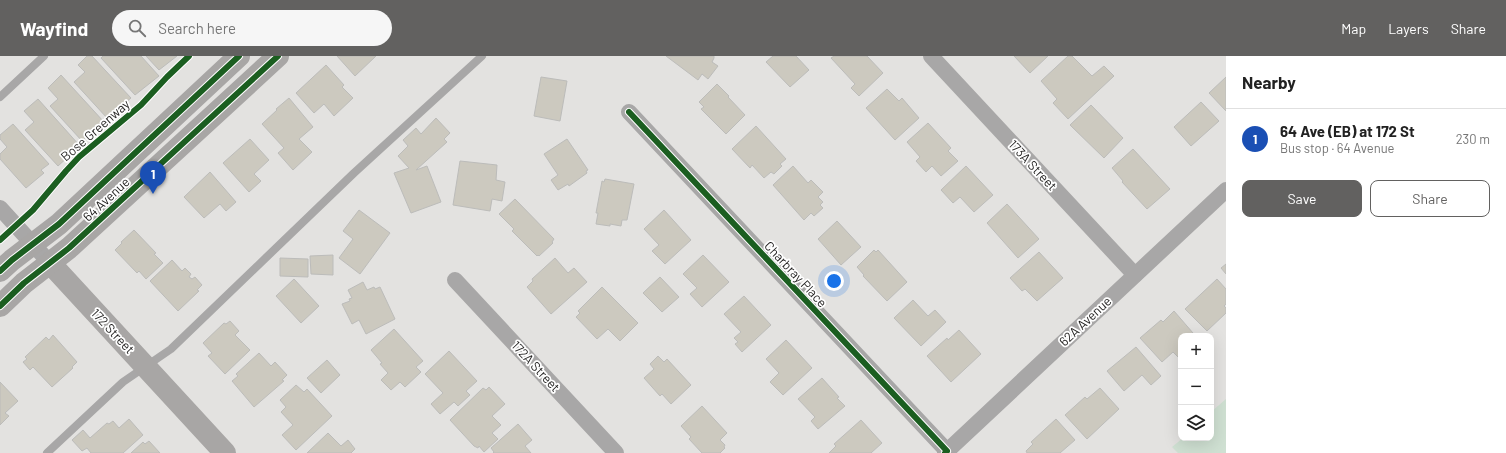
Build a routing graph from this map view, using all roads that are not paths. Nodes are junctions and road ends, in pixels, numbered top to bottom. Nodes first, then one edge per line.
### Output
1 (44, 56) edge
2 (239, 56) edge
3 (278, 56) edge
4 (482, 56) edge
5 (931, 56) edge
6 (0, 97) edge
7 (629, 112) dead end
8 (1226, 190) edge
9 (0, 208) edge
10 (32, 244) junction
11 (50, 263) junction
12 (0, 270) edge
13 (1135, 275) junction
14 (455, 280) dead end
15 (0, 306) edge
16 (146, 367) junction
17 (946, 452) edge
18 (47, 453) edge
19 (225, 453) edge
20 (616, 453) edge

1 - 6 lane
2 - 10 main road, 64 Avenue
3 - 11 main road, 64 Avenue
4 - 16 lane
5 - 13 street, 173A Street
7 - 17 street, Charbray Place
8 - 13 street, 62A Avenue
9 - 10 street, 172 Street
10 - 11 street, 172 Street
10 - 12 main road, 64 Avenue
11 - 15 main road, 64 Avenue
11 - 16 main road, 172 Street
13 - 17 street, 62A Avenue
14 - 20 street, 172A Street
16 - 18 lane
16 - 19 main road, 172 Street

